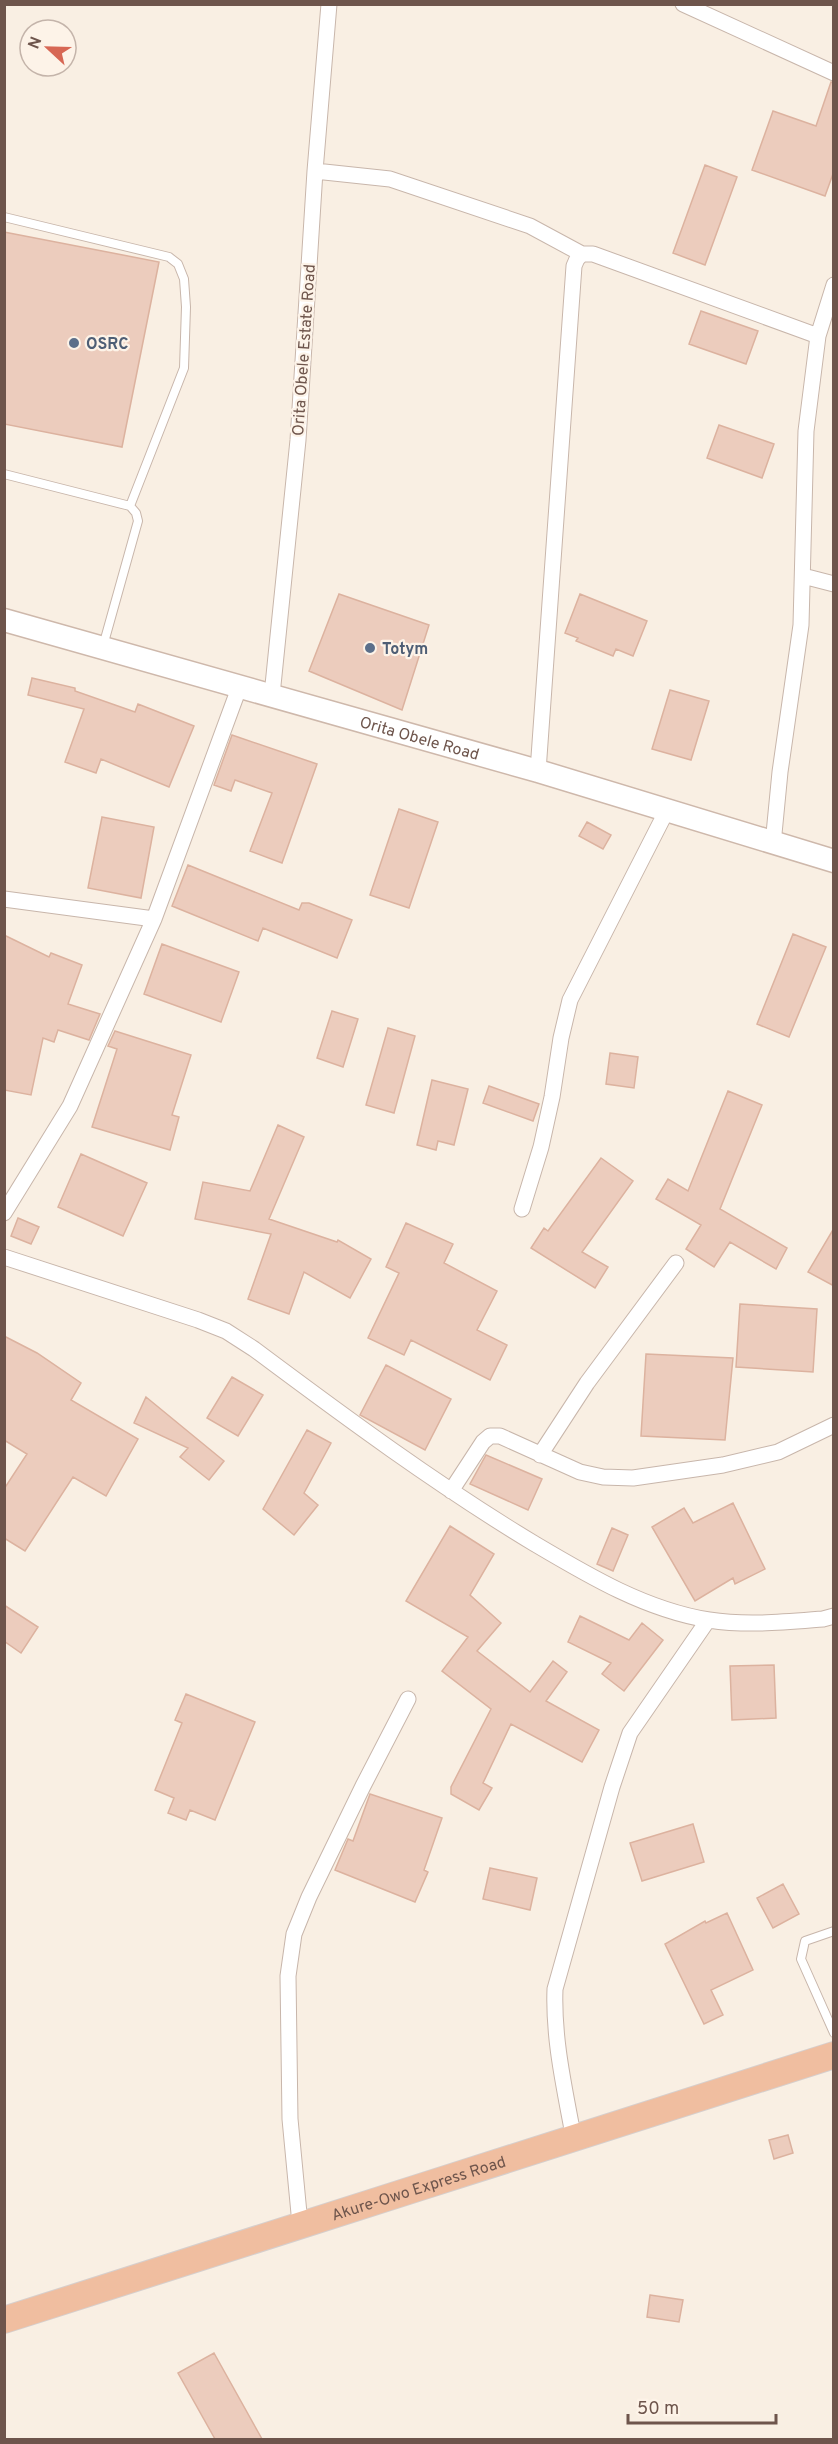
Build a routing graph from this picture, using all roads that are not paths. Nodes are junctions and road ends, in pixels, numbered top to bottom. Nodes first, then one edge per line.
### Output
1 (329, 4) edge
2 (683, 4) edge
3 (834, 73) edge
4 (315, 171) junction
5 (4, 217) edge
6 (582, 254) junction
7 (834, 285) edge
8 (818, 336) junction
9 (4, 474) edge
10 (130, 506) junction
11 (803, 576) junction
12 (834, 584) edge
13 (4, 620) edge
14 (103, 646) junction
15 (239, 688) junction
16 (272, 695) junction
17 (538, 771) junction
18 (666, 812) junction
19 (773, 844) junction
20 (834, 861) edge
21 (4, 898) edge
22 (154, 919) junction
23 (522, 1209) dead end
24 (4, 1213) edge
25 (4, 1257) edge
26 (676, 1263) dead end
27 (834, 1425) edge
28 (540, 1455) junction
29 (451, 1491) junction
30 (834, 1616) edge
31 (708, 1620) junction
32 (408, 1699) dead end
33 (834, 1931) edge
34 (834, 2033) edge
35 (834, 2055) edge
36 (574, 2140) junction
37 (300, 2224) junction
38 (4, 2320) edge

1 - 4 street, Orita Obele Estate Road
2 - 3 street
4 - 6 street
4 - 16 street, Orita Obele Estate Road
5 - 10 lane
6 - 8 street
6 - 17 street
7 - 8 street
8 - 11 street
9 - 10 lane
10 - 14 lane
11 - 12 street
11 - 19 street
13 - 14 main road, Orita Obele Road
14 - 15 main road, Orita Obele Road
15 - 16 main road, Orita Obele Road
15 - 22 street
16 - 17 main road, Orita Obele Road
17 - 18 main road, Orita Obele Road
18 - 19 main road, Orita Obele Road
18 - 23 street
19 - 20 main road, Orita Obele Road
21 - 22 street
22 - 24 street
25 - 29 street
26 - 28 street
27 - 28 street
28 - 29 street
29 - 31 street
30 - 31 street
31 - 36 street
32 - 37 street
33 - 34 lane
35 - 36 highway, Akure-Owo Express Road
36 - 37 highway, Akure-Owo Express Road
37 - 38 highway, Akure-Owo Express Road

